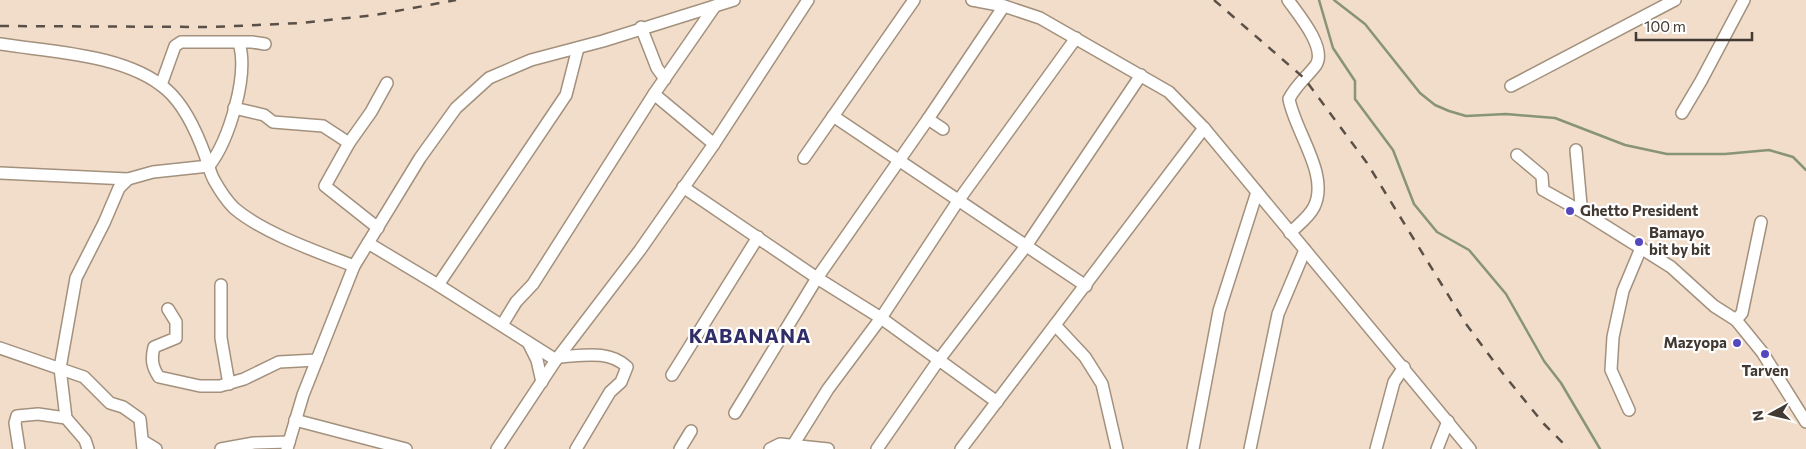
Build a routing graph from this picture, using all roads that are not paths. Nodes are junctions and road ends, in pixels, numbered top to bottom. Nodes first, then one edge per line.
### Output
1 (734, 0) edge
2 (808, 0) edge
3 (914, 0) edge
4 (972, 0) edge
5 (1288, 0) edge
6 (1675, 0) edge
7 (1744, 0) edge
8 (715, 6) junction
9 (1004, 6) junction
10 (641, 28) junction
11 (1076, 38) junction
12 (239, 43) junction
13 (0, 44) edge
14 (265, 44) dead end
15 (578, 48) junction
16 (1142, 75) junction
17 (665, 79) junction
18 (387, 83) dead end
19 (161, 86) junction
20 (1512, 86) dead end
21 (654, 94) junction
22 (234, 108) junction
23 (1682, 113) dead end
24 (833, 116) junction
25 (928, 119) junction
26 (1204, 128) junction
27 (943, 129) dead end
28 (349, 143) junction
29 (714, 144) junction
30 (1576, 150) dead end
31 (1517, 155) dead end
32 (804, 158) dead end
33 (899, 161) junction
34 (209, 166) junction
35 (0, 173) edge
36 (128, 179) junction
37 (683, 187) junction
38 (1257, 192) junction
39 (958, 201) junction
40 (1588, 215) junction
41 (1761, 222) dead end
42 (378, 228) junction
43 (1290, 233) junction
44 (758, 237) junction
45 (368, 243) junction
46 (1026, 246) junction
47 (1641, 248) junction
48 (1305, 250) junction
49 (354, 266) junction
50 (817, 278) junction
51 (221, 285) dead end
52 (438, 285) junction
53 (1086, 286) junction
54 (168, 309) dead end
55 (881, 318) junction
56 (1736, 320) junction
57 (502, 325) junction
58 (1056, 325) junction
59 (529, 344) junction
60 (0, 348) edge
61 (557, 359) junction
62 (318, 360) junction
63 (938, 361) junction
64 (60, 368) junction
65 (1404, 368) junction
66 (672, 375) dead end
67 (542, 382) junction
68 (229, 384) junction
69 (997, 402) junction
70 (1629, 410) dead end
71 (734, 413) dead end
72 (66, 418) junction
73 (295, 420) junction
74 (1448, 421) junction
75 (1806, 422) edge
76 (691, 431) dead end
77 (143, 445) edge
78 (288, 445) edge
79 (793, 445) junction
80 (19, 449) edge
81 (88, 449) edge
82 (156, 449) edge
83 (220, 449) edge
84 (406, 449) edge
85 (497, 449) edge
86 (576, 449) edge
87 (680, 449) edge
88 (770, 449) edge
89 (828, 449) edge
90 (878, 449) edge
91 (961, 449) edge
92 (1117, 449) edge
93 (1193, 449) edge
94 (1250, 449) edge
95 (1376, 449) edge
96 (1437, 449) edge
97 (1470, 449) edge

1 - 8 street
2 - 29 street
3 - 24 street
4 - 9 street
5 - 43 street
6 - 20 street
7 - 23 street
8 - 10 street
8 - 17 street
9 - 11 street
9 - 25 street
10 - 15 street
10 - 17 street
11 - 16 street
11 - 39 street
12 - 14 street
12 - 19 street
12 - 22 street
13 - 19 street
15 - 42 street
15 - 52 street
16 - 26 street
16 - 46 street
17 - 21 street
18 - 28 street
19 - 34 street
21 - 29 street
21 - 57 street
22 - 28 street
22 - 34 street
24 - 32 street
24 - 33 street
25 - 27 street
25 - 33 street
26 - 38 street
26 - 53 street
28 - 42 street
29 - 37 street
30 - 40 street
31 - 40 street
33 - 39 street
33 - 50 street
34 - 36 street
34 - 49 street
35 - 36 street
36 - 64 street
37 - 44 street
37 - 61 street
38 - 43 street
38 - 93 street
39 - 46 street
39 - 55 street
40 - 47 street
41 - 56 street
42 - 45 street
43 - 48 street
44 - 50 street
44 - 66 street
45 - 49 street
45 - 52 street
46 - 53 street
46 - 63 street
47 - 56 street
47 - 70 street
48 - 65 street
48 - 94 street
49 - 62 street
50 - 55 street
50 - 71 street
51 - 68 street
52 - 57 street
53 - 58 street
54 - 68 street
55 - 63 street
55 - 79 street
56 - 75 street
57 - 59 street
58 - 69 street
58 - 92 street
59 - 61 street
59 - 67 street
60 - 64 street
61 - 67 street
61 - 86 street
62 - 68 street
62 - 73 street
63 - 69 street
63 - 90 street
64 - 72 street
64 - 77 street
65 - 74 street
65 - 95 street
67 - 85 street
69 - 91 street
72 - 80 street
72 - 81 street
73 - 78 street
73 - 84 street
74 - 96 street
74 - 97 street
76 - 87 street
77 - 82 street
78 - 83 street
79 - 88 street
79 - 89 street

